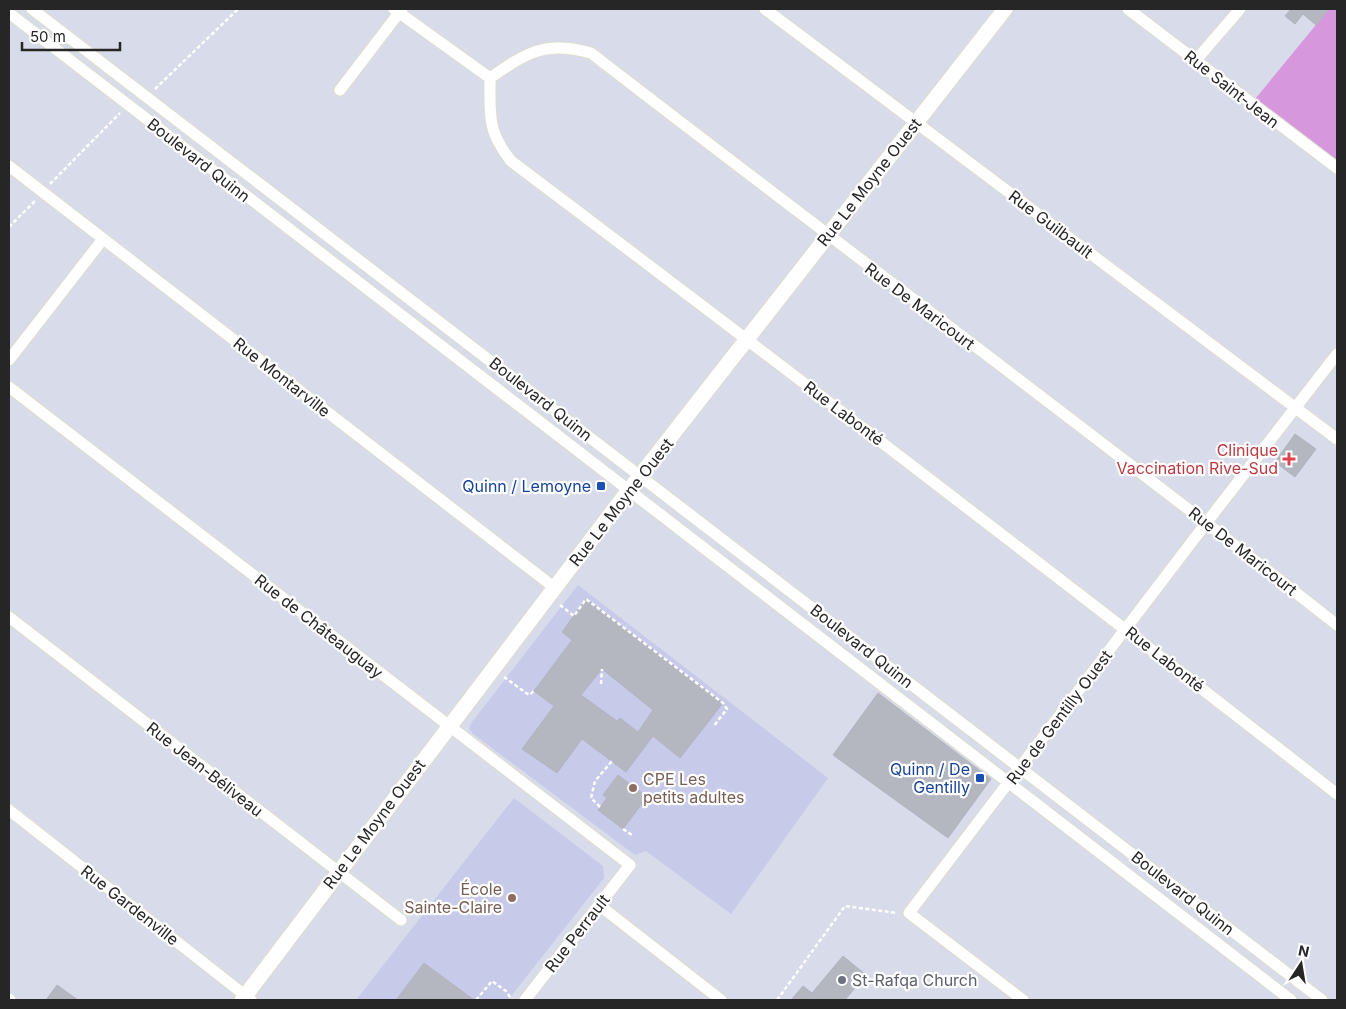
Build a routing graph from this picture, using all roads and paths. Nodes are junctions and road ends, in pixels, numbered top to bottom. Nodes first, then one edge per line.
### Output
1 (32, 9) edge
2 (238, 9) edge
3 (765, 9) edge
4 (1005, 9) edge
5 (1128, 9) edge
6 (1240, 9) edge
7 (398, 10) edge
8 (9, 13) edge
9 (1196, 60) junction
10 (490, 78) junction
11 (340, 90) dead end
12 (151, 93) dead end
13 (125, 108) dead end
14 (916, 122) junction
15 (9, 166) edge
16 (1337, 168) edge
17 (49, 186) dead end
18 (38, 198) dead end
19 (9, 227) edge
20 (828, 236) junction
21 (103, 239) junction
22 (401, 291) junction
23 (390, 306) junction
24 (748, 339) junction
25 (1337, 354) edge
26 (9, 360) edge
27 (9, 387) edge
28 (1295, 407) junction
29 (1337, 439) edge
30 (641, 476) junction
31 (629, 490) junction
32 (1206, 522) junction
33 (552, 592) junction
34 (9, 617) edge
35 (1337, 625) edge
36 (1127, 629) junction
37 (493, 668) junction
38 (602, 669) dead end
39 (601, 684) dead end
40 (534, 691) dead end
41 (448, 726) junction
42 (713, 727) dead end
43 (612, 761) dead end
44 (1021, 768) junction
45 (1009, 783) junction
46 (1337, 794) edge
47 (600, 807) dead end
48 (9, 810) edge
49 (623, 829) dead end
50 (632, 835) dead end
51 (630, 865) joint
52 (338, 872) junction
53 (599, 905) junction
54 (909, 913) junction
55 (400, 920) dead end
56 (246, 999) edge
57 (476, 1000) edge
58 (512, 1000) edge
59 (525, 1000) edge
60 (721, 1000) edge
61 (777, 1000) edge
62 (1024, 1000) edge
63 (1291, 1000) edge
64 (1322, 1000) edge

1 - 22 street, Boulevard Quinn
2 - 12 path
3 - 14 street, Rue Guilbault
4 - 14 street, Rue Le Moyne Ouest
5 - 9 street, Rue Saint-Jean
6 - 9 street
7 - 10 street
7 - 11 street
8 - 23 street, Boulevard Quinn
9 - 16 street, Rue Saint-Jean
10 - 20 street, Rue De Maricourt
10 - 24 street, Rue Labonté
13 - 17 path
14 - 20 street, Rue Le Moyne Ouest
14 - 28 street, Rue Guilbault
15 - 21 street, Rue Montarville
18 - 19 path
20 - 24 street, Rue Le Moyne Ouest
20 - 32 street, Rue De Maricourt
21 - 26 street
21 - 33 street, Rue Montarville
22 - 23 street
22 - 30 street, Boulevard Quinn
23 - 31 street, Boulevard Quinn
24 - 30 street, Rue Le Moyne Ouest
24 - 36 street, Rue Labonté
25 - 28 street, Rue de Gentilly Ouest
27 - 41 street, Rue de Châteauguay
28 - 29 street, Rue Guilbault
28 - 32 street, Rue de Gentilly Ouest
30 - 31 street, Rue Le Moyne Ouest
30 - 44 street, Boulevard Quinn
31 - 33 street, Rue Le Moyne Ouest
31 - 45 street, Boulevard Quinn
32 - 35 street, Rue De Maricourt
32 - 36 street, Rue de Gentilly Ouest
33 - 37 street, Rue Le Moyne Ouest
33 - 42 path
34 - 52 street, Rue Jean-Béliveau
36 - 44 street, Rue de Gentilly Ouest
36 - 46 street, Rue Labonté
37 - 40 path
37 - 41 street, Rue Le Moyne Ouest
38 - 39 path
41 - 51 street, Rue de Châteauguay
41 - 52 street, Rue Le Moyne Ouest
43 - 47 path
44 - 45 street, Rue de Gentilly Ouest
44 - 64 street, Boulevard Quinn
45 - 54 street, Rue de Gentilly Ouest
45 - 63 street, Boulevard Quinn
48 - 56 street, Rue Gardenville
49 - 50 path
51 - 53 street, Rue Perrault
52 - 55 street, Rue Jean-Béliveau
52 - 56 street, Rue Le Moyne Ouest
53 - 59 street, Rue Perrault
53 - 60 street
54 - 61 path
54 - 62 street
57 - 58 path

